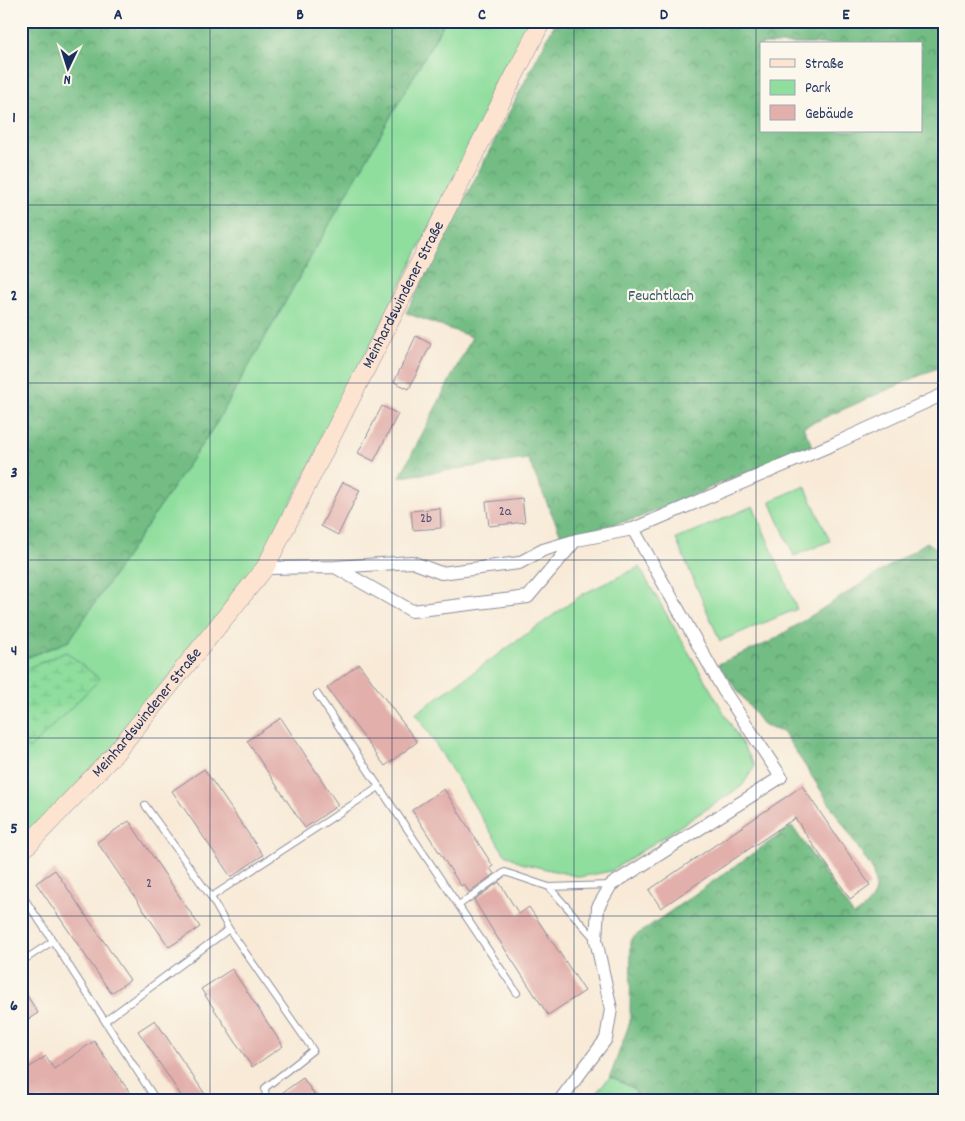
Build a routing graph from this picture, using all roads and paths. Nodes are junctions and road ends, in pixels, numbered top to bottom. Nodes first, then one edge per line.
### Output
1 (542, 21) edge
2 (938, 397) edge
3 (944, 408) edge
4 (633, 529) junction
5 (577, 540) junction
6 (335, 567) junction
7 (265, 568) junction
8 (317, 694) dead end
9 (379, 787) junction
10 (145, 805) dead end
11 (21, 852) edge
12 (611, 885) junction
13 (549, 887) junction
14 (211, 897) junction
15 (24, 898) dead end
16 (459, 905) junction
17 (229, 929) junction
18 (596, 940) junction
19 (53, 941) junction
20 (21, 962) edge
21 (517, 993) dead end
22 (105, 1021) junction
23 (156, 1100) edge
24 (266, 1100) edge
25 (560, 1100) edge

1 - 7 street, Meinhardswindener Straße
2 - 3 street
2 - 4 street
4 - 5 street
4 - 12 street
5 - 6 street
5 - 6 street
6 - 7 street
7 - 11 street, Meinhardswindener Straße
8 - 9 lane
9 - 14 lane
9 - 16 lane
10 - 14 lane
12 - 13 lane
12 - 18 street
13 - 16 lane
13 - 18 lane
14 - 17 lane
15 - 19 lane
16 - 21 lane
17 - 22 lane
17 - 24 lane
18 - 25 street
19 - 20 lane
19 - 22 lane
22 - 23 lane

